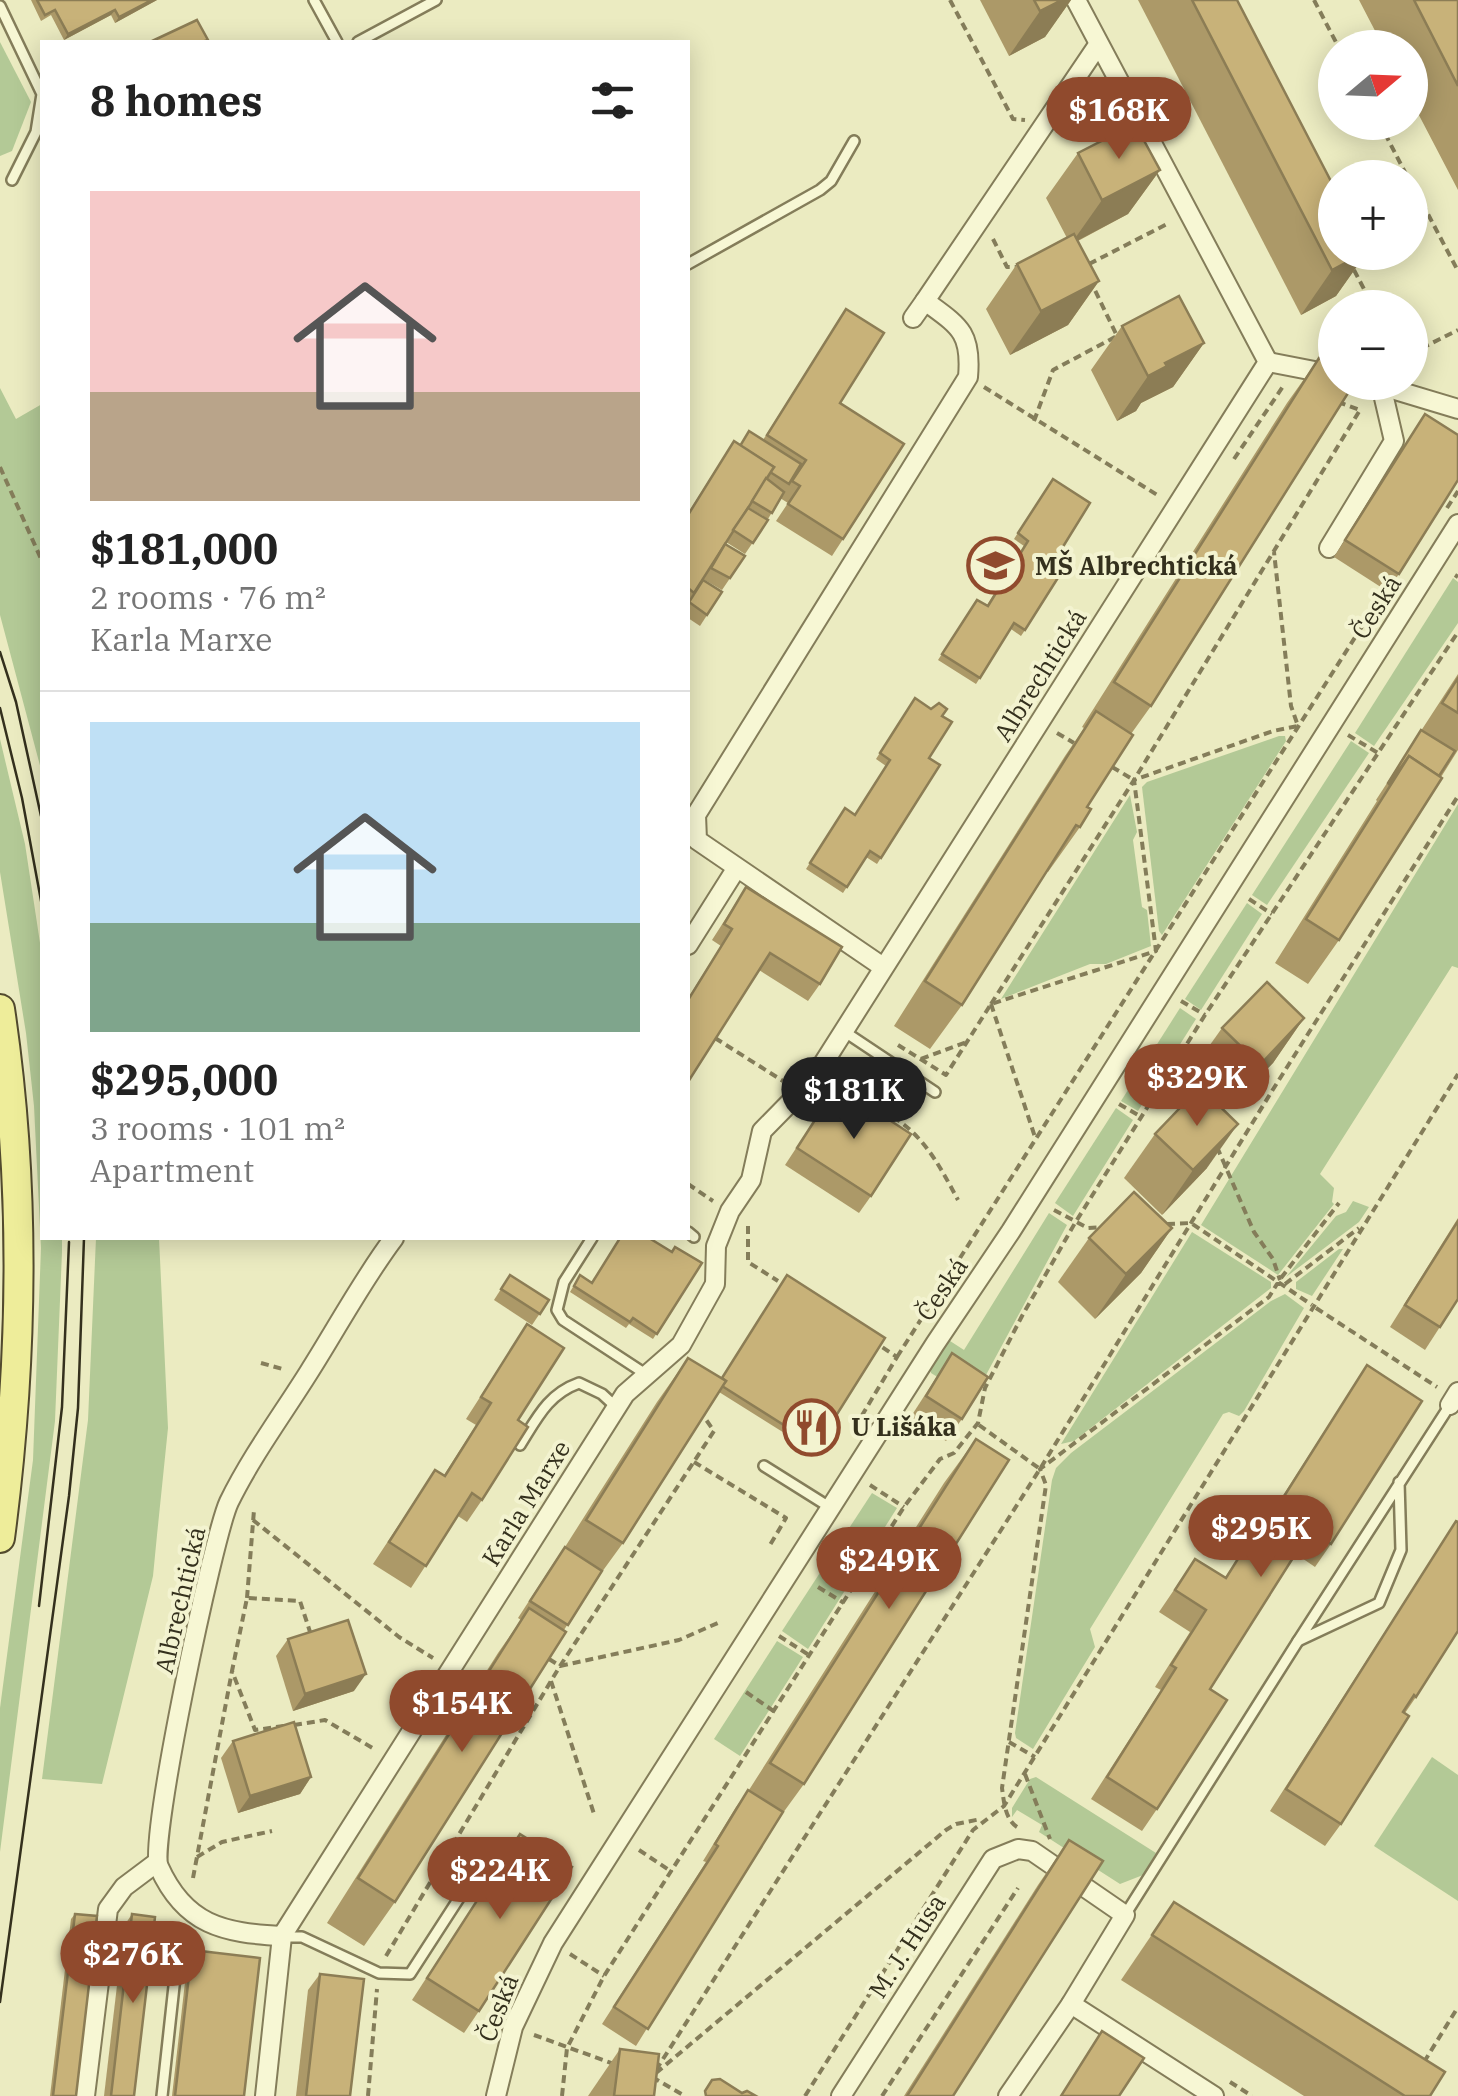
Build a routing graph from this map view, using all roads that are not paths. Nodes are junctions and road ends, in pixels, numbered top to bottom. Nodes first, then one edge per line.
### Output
1 (314, 0) edge
2 (436, 0) edge
3 (1076, 0) edge
4 (0, 6) edge
5 (336, 40) edge
6 (362, 40) edge
7 (1098, 45) junction
8 (40, 90) edge
9 (40, 107) edge
10 (854, 141) dead end
11 (12, 180) dead end
12 (690, 263) edge
13 (925, 301) junction
14 (912, 318) dead end
15 (1268, 362) junction
16 (1318, 372) edge
17 (1380, 400) edge
18 (1428, 400) edge
19 (1458, 409) edge
20 (1458, 524) edge
21 (1329, 548) dead end
22 (692, 837) edge
23 (736, 869) junction
24 (690, 942) edge
25 (884, 967) junction
26 (0, 1010) edge
27 (845, 1032) junction
28 (935, 1092) dead end
29 (393, 1240) edge
30 (591, 1240) edge
31 (646, 1375) junction
32 (1454, 1398) edge
33 (616, 1408) junction
34 (520, 1444) edge
35 (764, 1466) dead end
36 (1399, 1482) junction
37 (832, 1508) junction
38 (0, 1538) edge
39 (1298, 1642) junction
40 (486, 1858) dead end
41 (156, 1863) junction
42 (1125, 1915) junction
43 (282, 1936) junction
44 (176, 1968) dead end
45 (1071, 2004) junction
46 (86, 2096) edge
47 (162, 2096) edge
48 (265, 2096) edge
49 (496, 2096) edge
50 (841, 2096) edge
51 (1008, 2096) edge
52 (1214, 2096) edge

1 - 5 lane
2 - 6 lane
3 - 7 street
4 - 8 lane
7 - 13 street
7 - 15 street
9 - 11 lane
10 - 12 lane
13 - 14 street
13 - 22 street
15 - 16 street
15 - 25 street, Albrechtická
17 - 21 street
18 - 19 street
20 - 37 street, Česká
22 - 23 street
23 - 24 street
23 - 25 street
25 - 27 street, Karla Marxe
26 - 38 main road
27 - 28 lane
27 - 31 street, Karla Marxe
29 - 41 street, Albrechtická
30 - 31 lane
31 - 33 street, Karla Marxe
32 - 36 lane
33 - 34 lane
33 - 43 street, Karla Marxe
35 - 37 lane
36 - 39 lane
36 - 39 lane
37 - 49 street, Česká
39 - 42 lane
40 - 43 lane
41 - 43 street
41 - 46 street
42 - 45 street
42 - 50 street, M. J. Husa
43 - 48 street, Karla Marxe
44 - 47 lane
45 - 51 street
45 - 52 street

